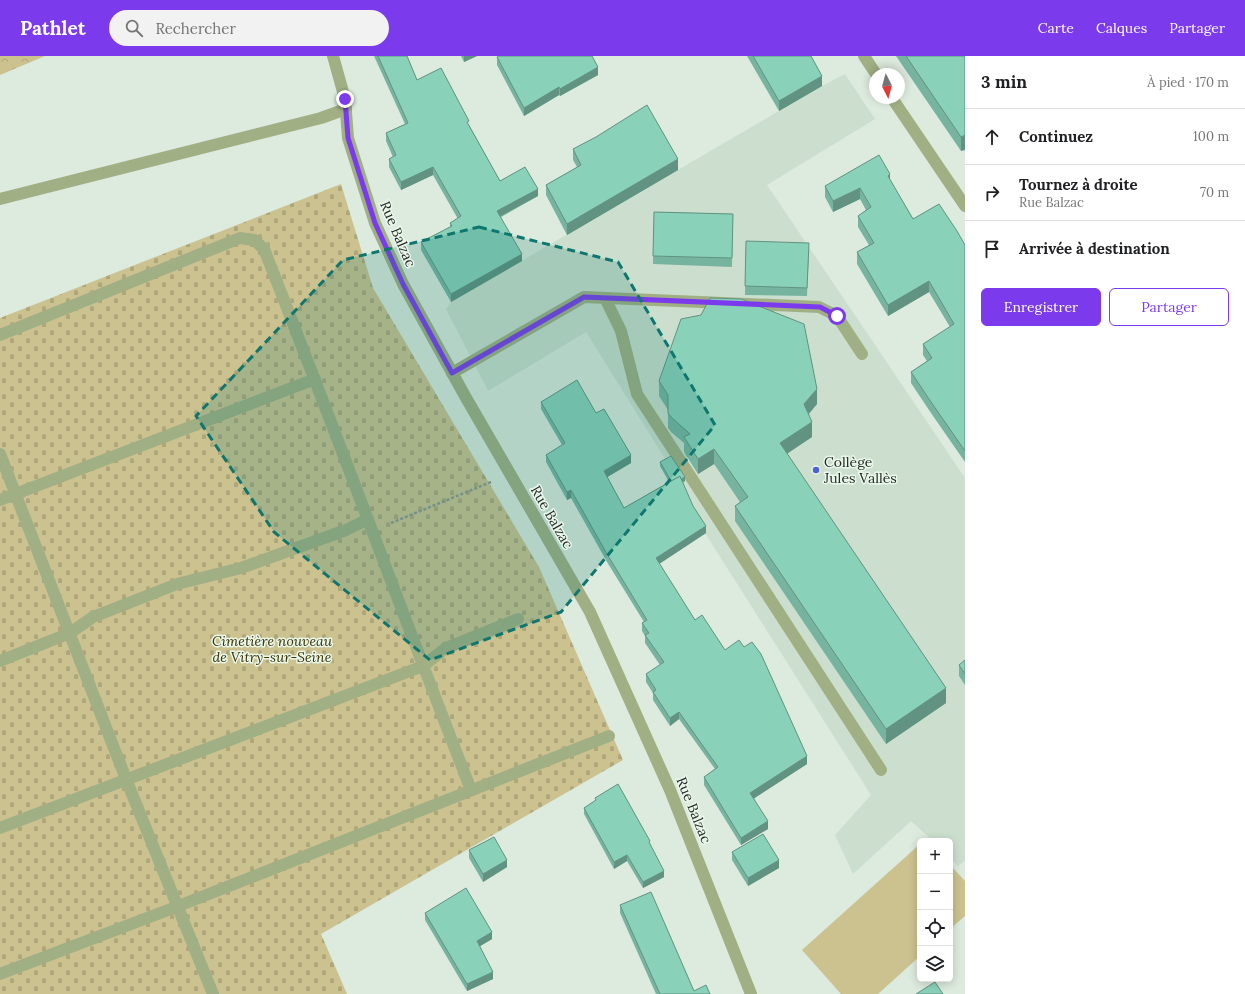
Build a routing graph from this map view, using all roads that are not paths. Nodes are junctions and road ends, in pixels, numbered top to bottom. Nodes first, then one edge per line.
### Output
1 (333, 56) edge
2 (864, 56) edge
3 (872, 68) edge
4 (896, 104) edge
5 (346, 108) junction
6 (0, 199) edge
7 (965, 206) edge
8 (604, 298) junction
9 (0, 335) edge
10 (862, 354) dead end
11 (452, 373) junction
12 (315, 379) junction
13 (0, 454) edge
14 (16, 494) junction
15 (0, 500) edge
16 (368, 519) junction
17 (518, 619) dead end
18 (70, 633) junction
19 (0, 661) edge
20 (423, 666) junction
21 (610, 736) dead end
22 (881, 770) dead end
23 (126, 779) junction
24 (471, 790) junction
25 (0, 828) edge
26 (176, 907) junction
27 (0, 974) edge
28 (212, 994) edge
29 (751, 994) edge

1 - 5 street, Rue Balzac
2 - 3 street
4 - 7 street
5 - 6 street
5 - 11 street, Rue Balzac
8 - 10 street
8 - 11 street
8 - 22 street
9 - 12 street
11 - 29 street, Rue Balzac
12 - 14 street
12 - 16 street
13 - 14 street
14 - 15 street
14 - 18 street
16 - 18 street
16 - 20 street
17 - 20 street
18 - 19 street
18 - 23 street
20 - 23 street
20 - 24 street
21 - 24 street
23 - 25 street
23 - 26 street
24 - 26 street
26 - 27 street
26 - 28 street

